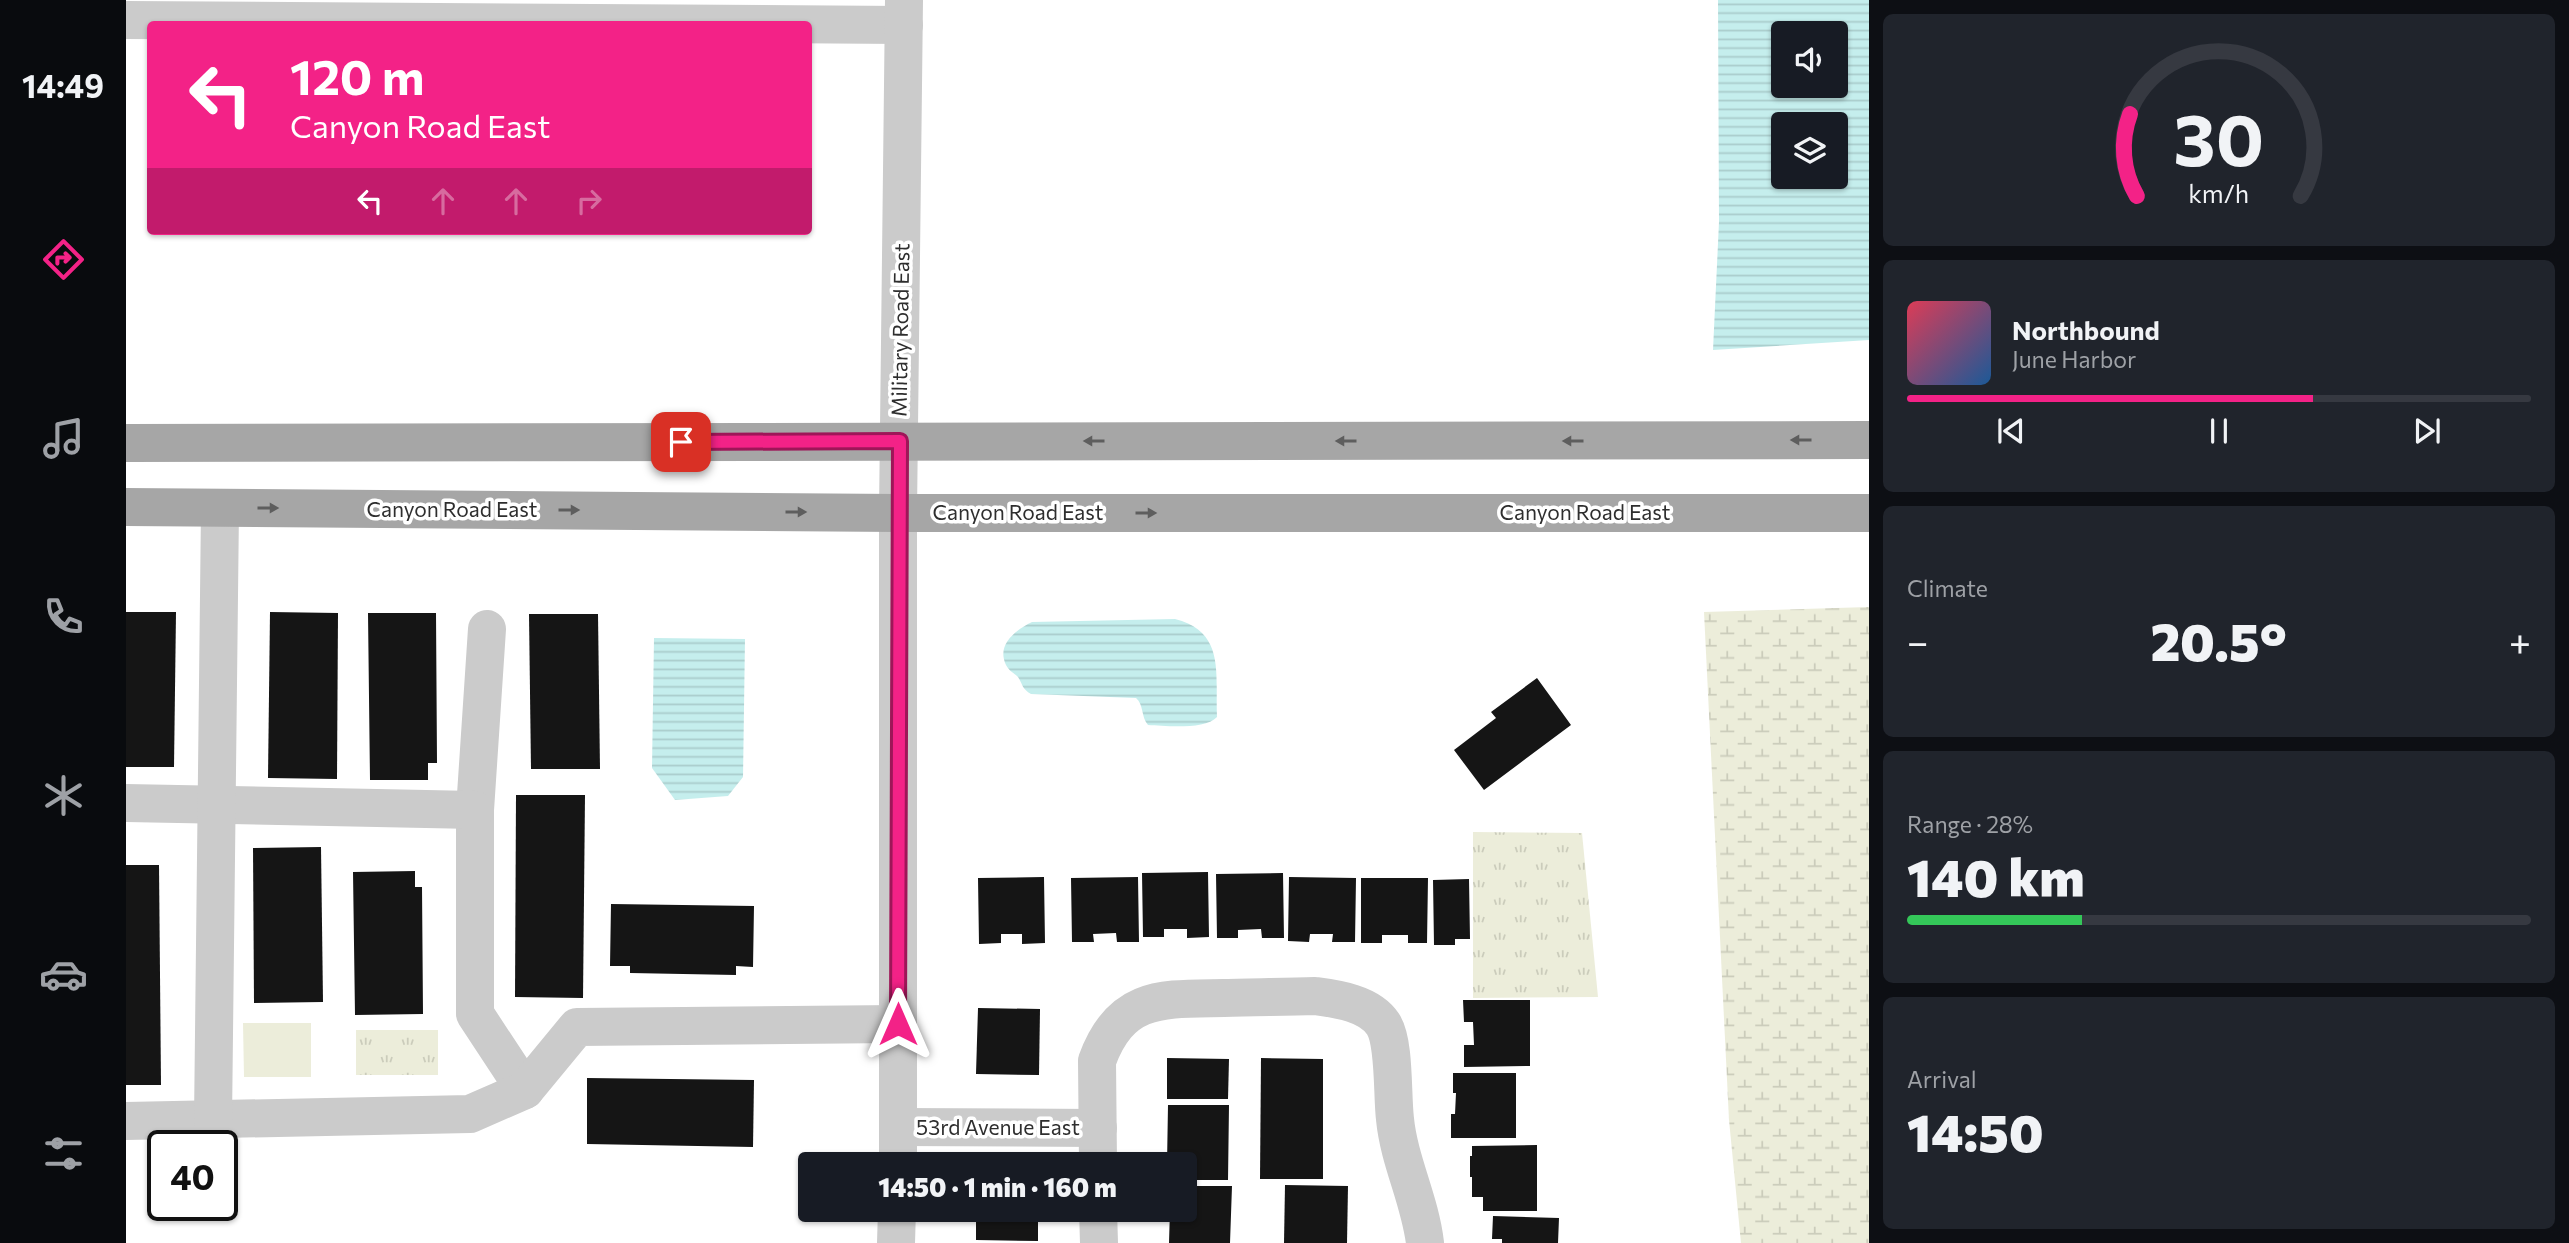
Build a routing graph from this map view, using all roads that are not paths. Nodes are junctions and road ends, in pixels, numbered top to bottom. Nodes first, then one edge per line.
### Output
1 (904, 12) edge
2 (126, 20) edge
3 (1869, 440) edge
4 (900, 441) junction
5 (126, 443) edge
6 (126, 507) edge
7 (219, 508) junction
8 (898, 513) junction
9 (1869, 513) edge
10 (487, 629) dead end
11 (126, 803) edge
12 (217, 806) junction
13 (475, 810) junction
14 (898, 1024) junction
15 (525, 1090) junction
16 (126, 1121) edge
17 (214, 1121) junction
18 (898, 1145) edge
19 (1098, 1146) edge
20 (897, 1222) edge
21 (1098, 1222) edge
22 (896, 1243) edge
23 (1098, 1243) edge
24 (1425, 1243) edge

1 - 2 street
1 - 4 street, Military Road East
3 -> 4 main road
4 - 5 main road
4 - 8 street, Military Road East
6 - 7 main road, Canyon Road East
7 -> 8 main road, Canyon Road East
7 - 12 street
8 -> 9 main road, Canyon Road East
8 - 14 street, Military Road East
10 - 13 street
11 - 12 street
12 - 13 street
12 - 17 street
13 - 15 street
14 - 15 street
14 - 18 street, Military Road East
15 - 17 street
16 - 17 street
18 - 19 street, 53rd Avenue East
19 - 24 street
20 - 22 street
21 - 23 street

